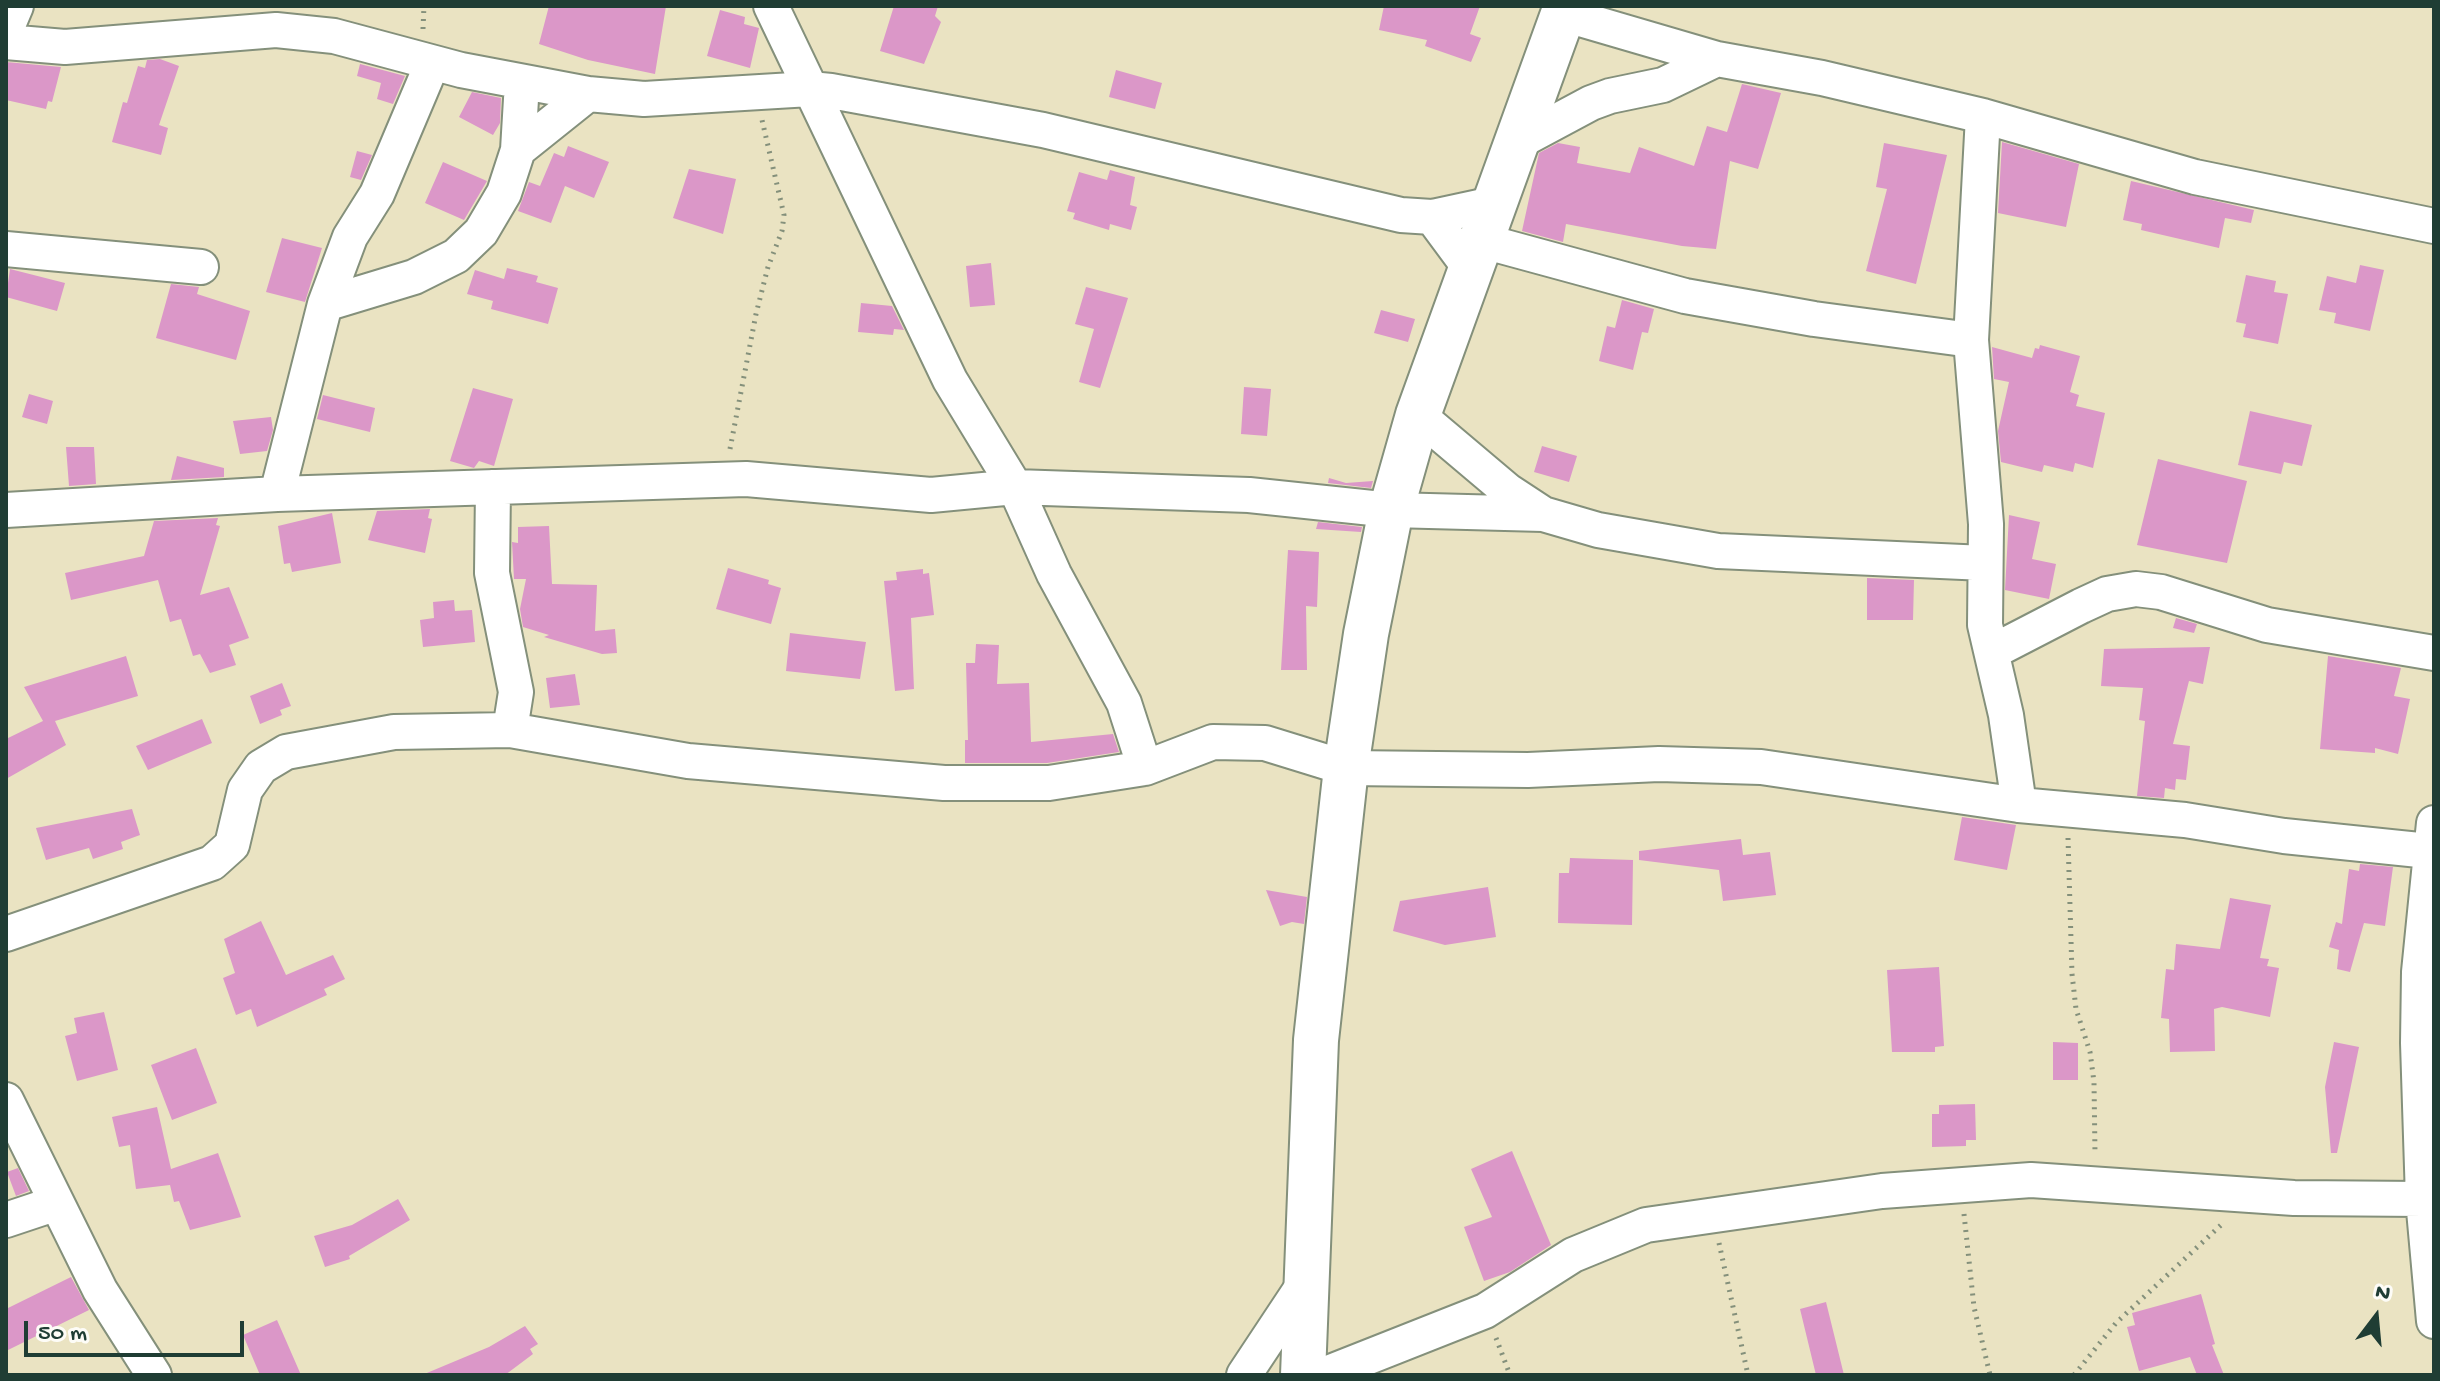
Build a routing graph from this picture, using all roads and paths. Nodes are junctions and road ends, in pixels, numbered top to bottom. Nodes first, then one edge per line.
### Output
1 (16, 6) edge
2 (771, 6) edge
3 (1565, 10) edge
4 (6, 30) edge
5 (6, 42) edge
6 (1717, 59) junction
7 (432, 64) junction
8 (522, 82) junction
9 (810, 89) junction
10 (754, 92) junction
11 (588, 94) junction
12 (1983, 116) junction
13 (1520, 141) junction
14 (518, 150) junction
15 (1432, 217) junction
16 (2434, 226) edge
17 (1484, 238) junction
18 (6, 249) edge
19 (201, 267) dead end
20 (325, 304) junction
21 (1971, 340) junction
22 (1418, 415) junction
23 (722, 480) junction
24 (493, 487) junction
25 (1015, 487) junction
26 (277, 494) junction
27 (6, 510) edge
28 (1391, 510) junction
29 (1543, 514) junction
30 (1985, 563) junction
31 (1992, 652) junction
32 (2434, 653) edge
33 (510, 730) junction
34 (1145, 768) junction
35 (1346, 768) junction
36 (2019, 805) junction
37 (2068, 809) junction
38 (2432, 837) edge
39 (6, 934) edge
40 (2426, 1042) edge
41 (6, 1100) edge
42 (2095, 1183) junction
43 (1961, 1185) junction
44 (2255, 1195) junction
45 (54, 1204) junction
46 (2427, 1207) edge
47 (1714, 1214) junction
48 (6, 1220) edge
49 (1307, 1280) junction
50 (2434, 1321) edge
51 (154, 1375) edge
52 (1244, 1375) edge
53 (1303, 1375) edge
54 (1327, 1375) edge
55 (1748, 1375) edge
56 (1990, 1375) edge
57 (2074, 1375) edge

1 - 4 street
2 - 9 street
3 - 6 street
3 - 13 street
5 - 7 street
6 - 12 street
6 - 13 street
7 - 8 street
7 - 20 street
8 - 11 street
8 - 14 street
9 - 10 street
9 - 15 street
9 - 25 street
10 - 11 street
10 - 23 path
11 - 14 street
12 - 16 street
12 - 21 street
13 - 17 street
14 - 20 street
15 - 17 street
15 - 17 street
17 - 21 street
17 - 22 street
18 - 19 street
20 - 26 street
21 - 30 street
22 - 28 street
22 - 29 street
23 - 24 street
23 - 25 street
24 - 26 street
24 - 33 street
25 - 28 street
25 - 34 street
26 - 27 street
28 - 29 street
28 - 35 street
29 - 30 street
30 - 31 street
31 - 32 street
31 - 36 street
33 - 34 street
33 - 39 street
34 - 35 street
35 - 36 street
35 - 49 street
36 - 37 street
37 - 38 street
37 - 42 path
38 - 40 street
40 - 46 street
41 - 45 street
42 - 43 street
42 - 44 street
43 - 47 street
43 - 56 path
44 - 46 street
44 - 57 path
45 - 48 street
45 - 51 street
46 - 50 street
47 - 54 street
47 - 55 path
49 - 52 street
49 - 53 street

